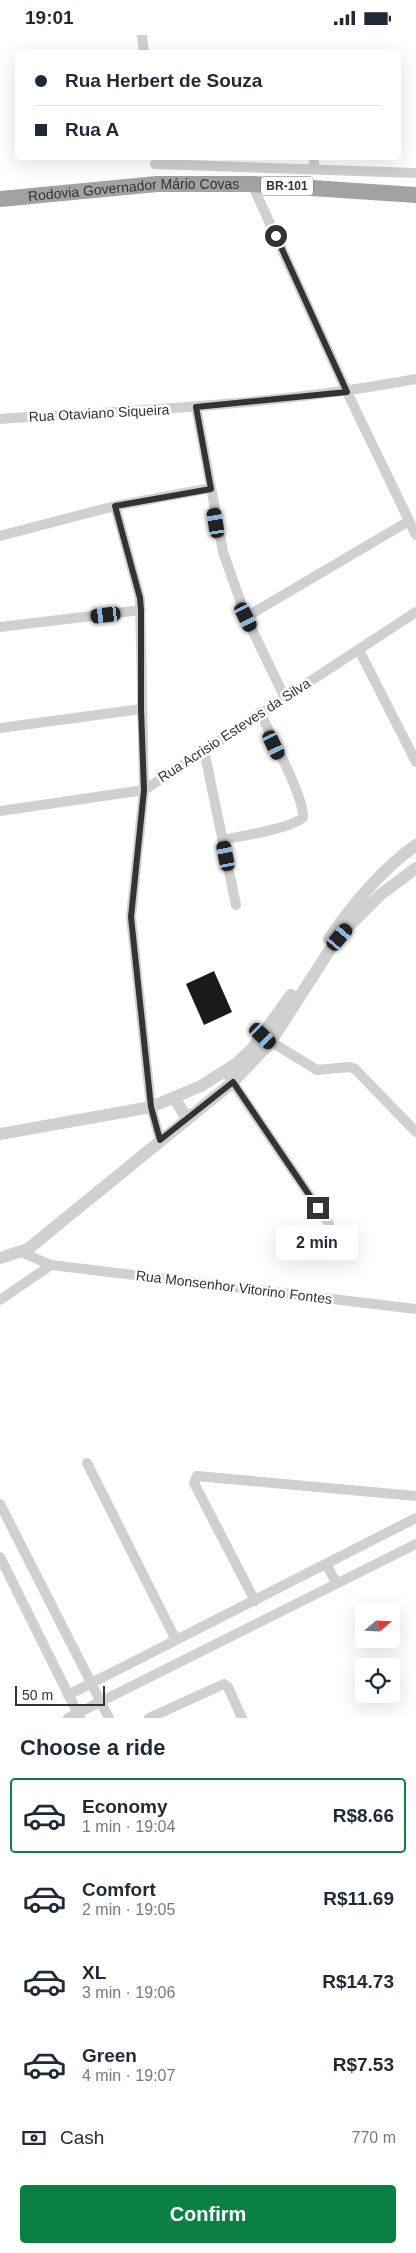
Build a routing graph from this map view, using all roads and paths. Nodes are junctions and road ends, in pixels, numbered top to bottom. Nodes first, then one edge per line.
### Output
1 (142, 35) edge
2 (144, 50) edge
3 (314, 160) edge
4 (154, 161) edge
5 (314, 169) junction
6 (416, 173) edge
7 (157, 184) junction
8 (252, 184) junction
9 (416, 195) edge
10 (0, 199) edge
11 (416, 379) edge
12 (347, 392) junction
13 (196, 407) junction
14 (0, 419) edge
15 (211, 489) junction
16 (115, 506) junction
17 (409, 521) junction
18 (416, 535) edge
19 (0, 536) edge
20 (141, 610) junction
21 (416, 612) edge
22 (246, 617) junction
23 (0, 627) edge
24 (359, 650) junction
25 (284, 696) junction
26 (141, 709) junction
27 (260, 712) junction
28 (0, 728) edge
29 (204, 750) junction
30 (416, 762) edge
31 (144, 790) junction
32 (0, 811) edge
33 (222, 840) junction
34 (416, 845) edge
35 (416, 868) edge
36 (236, 905) dead end
37 (267, 1039) junction
38 (225, 1071) junction
39 (233, 1082) junction
40 (174, 1098) junction
41 (151, 1107) junction
42 (187, 1118) junction
43 (416, 1132) edge
44 (0, 1134) edge
45 (160, 1140) junction
46 (329, 1224) dead end
47 (24, 1251) junction
48 (0, 1259) edge
49 (51, 1265) junction
50 (0, 1300) edge
51 (416, 1309) edge
52 (87, 1463) dead end
53 (416, 1495) edge
54 (0, 1504) edge
55 (416, 1518) edge
56 (416, 1545) edge
57 (0, 1557) edge
58 (327, 1565) junction
59 (336, 1583) junction
60 (255, 1601) junction
61 (176, 1641) junction
62 (92, 1683) junction
63 (68, 1695) junction
64 (101, 1702) junction
65 (75, 1716) edge
66 (109, 1718) edge
67 (149, 1718) edge
68 (242, 1718) edge

1 - 2 street
3 - 5 street
4 - 5 street
4 - 7 street
5 - 6 street
7 - 8 highway, Rodovia Governador Mário Covas / BR-101
7 - 10 highway, Rodovia Governador Mário Covas / BR-101
8 - 9 highway, Rodovia Governador Mário Covas / BR-101
8 - 12 street
11 - 12 street, Rua Otaviano Siqueira
12 - 13 street, Rua Otaviano Siqueira
12 - 17 street
13 - 14 street, Rua Otaviano Siqueira
13 - 15 street
15 - 16 street
15 - 22 street
16 - 19 street
16 - 20 street
17 - 18 street
17 - 22 street
20 - 23 street
20 - 26 street
21 - 24 street, Rua Acrisio Esteves da Silva
22 - 25 street
24 - 25 street, Rua Acrisio Esteves da Silva
24 - 30 street
25 - 27 street, Rua Acrisio Esteves da Silva
26 - 28 street
26 - 31 street
27 - 29 street, Rua Acrisio Esteves da Silva
27 - 33 street
29 - 31 street, Rua Acrisio Esteves da Silva
29 - 33 street
31 - 32 street
31 - 41 street, Rua Acrisio Esteves da Silva
33 - 36 street
34 - 37 street
35 - 37 street
37 - 38 street
37 - 39 street
37 - 43 street
38 - 39 street
38 - 40 street
39 - 42 street
39 - 46 street
40 - 41 street
40 - 42 street
41 - 44 street
41 - 45 street, Rua Acrisio Esteves da Silva
42 - 45 street
45 - 47 street
47 - 48 street
47 - 49 street, Rua Monsenhor Vitorino Fontes
49 - 50 street
49 - 51 street, Rua Monsenhor Vitorino Fontes
52 - 61 street
53 - 60 street
54 - 62 street
55 - 58 street
56 - 59 street
57 - 63 street
58 - 59 street
58 - 60 street
59 - 64 street
60 - 61 street
61 - 62 street
62 - 63 street
62 - 64 street
63 - 65 street
64 - 65 street
64 - 66 street
67 - 68 street

